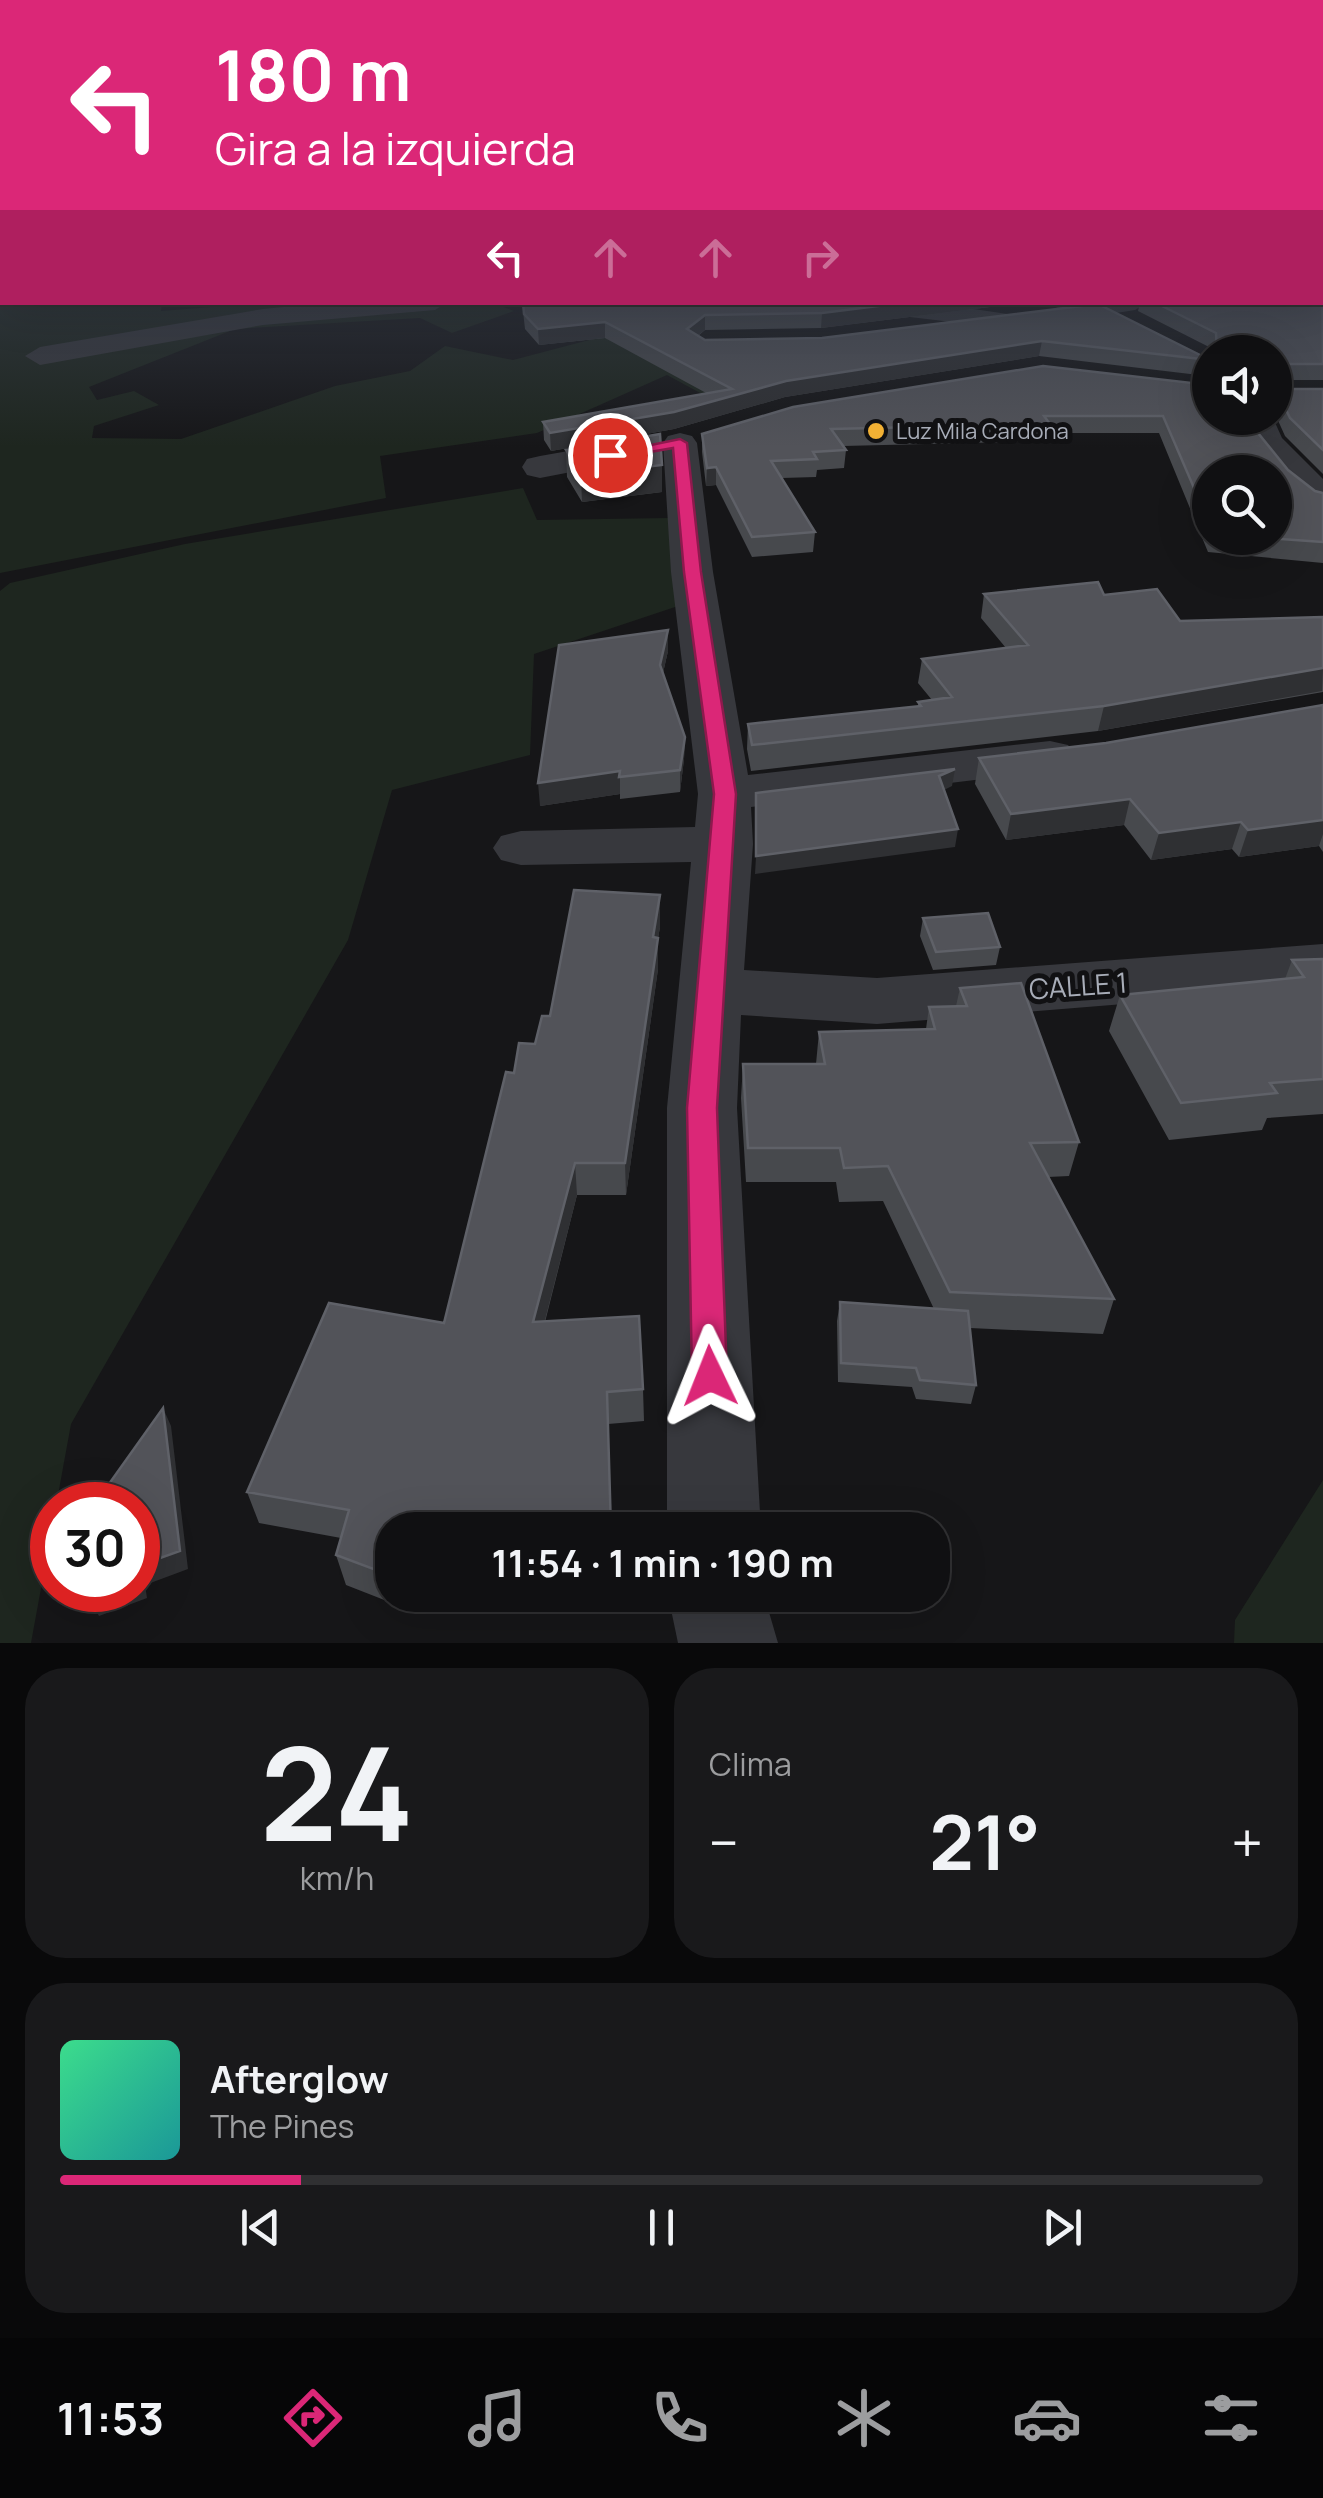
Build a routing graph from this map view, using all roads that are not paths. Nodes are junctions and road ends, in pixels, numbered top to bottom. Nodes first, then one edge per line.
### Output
1 (400, 305) edge
2 (877, 305) edge
3 (995, 305) edge
4 (1119, 305) edge
5 (1104, 308) junction
6 (1049, 316) junction
7 (1011, 321) junction
8 (1152, 332) edge
9 (890, 334) edge
10 (40, 356) dead end
11 (1263, 435) edge
12 (540, 467) dead end
13 (1318, 490) edge
14 (1099, 750) edge
15 (725, 819) junction
16 (521, 848) dead end
17 (1323, 966) edge
18 (713, 991) junction
19 (713, 1512) edge
20 (720, 1612) edge
21 (728, 1643) edge

1 - 10 street
2 - 7 street
3 - 6 street
4 - 5 street
5 - 6 street
5 - 8 street
6 - 7 street
7 - 9 street
11 - 13 street
12 - 15 street
14 - 15 street
15 - 16 street
15 - 18 street
17 - 18 street, CALLE 1
18 - 19 street
20 - 21 street

